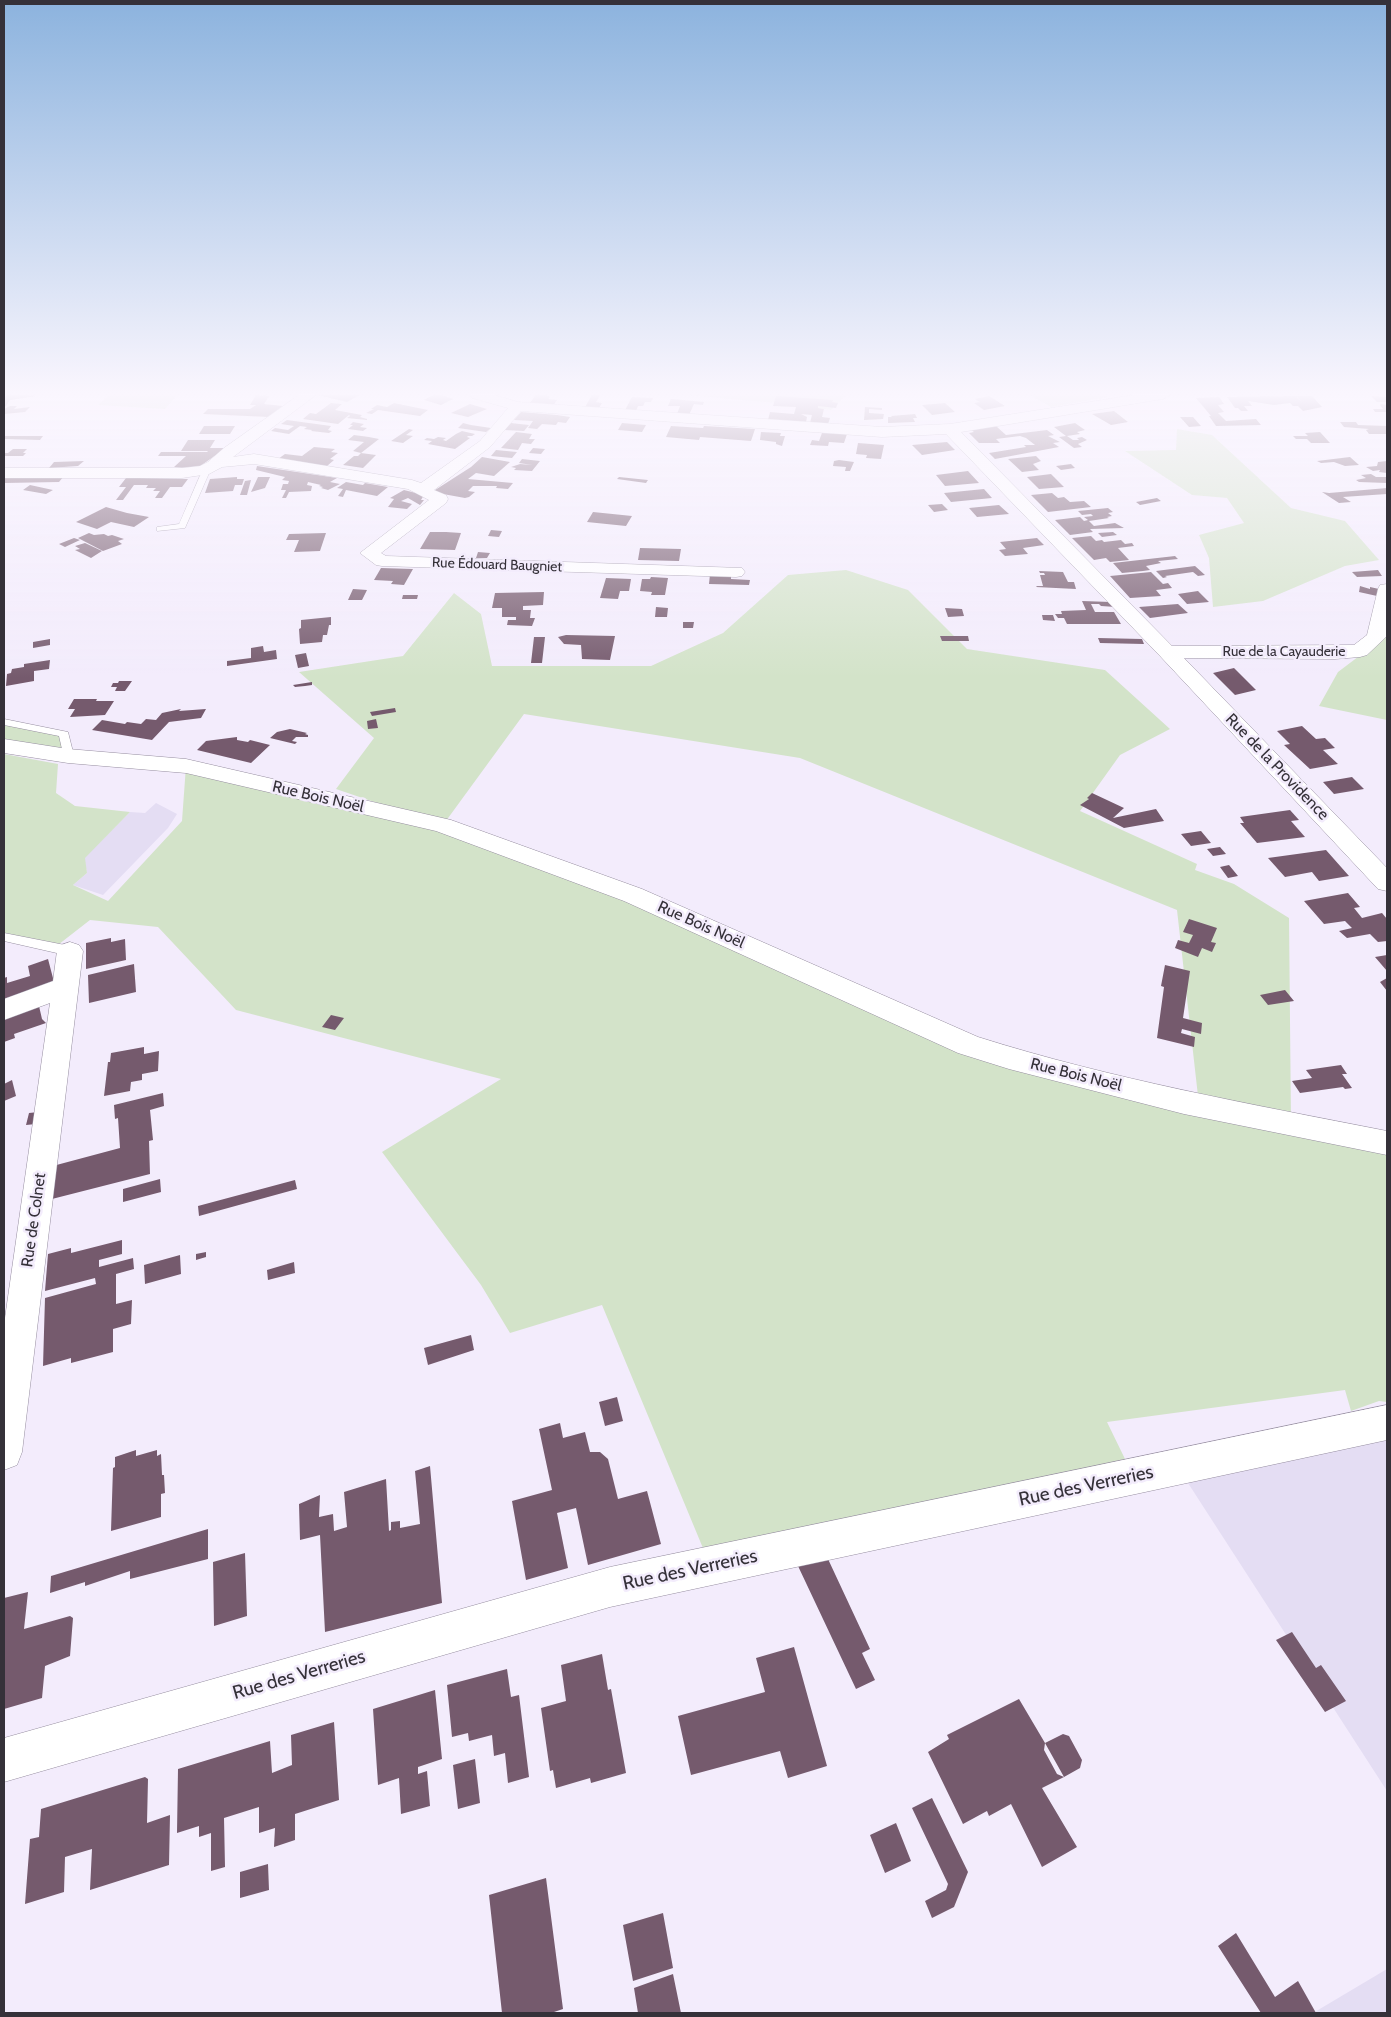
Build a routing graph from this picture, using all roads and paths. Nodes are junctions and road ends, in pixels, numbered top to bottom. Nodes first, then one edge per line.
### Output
1 (196, 489) edge
2 (1009, 489) edge
3 (423, 490) edge
4 (160, 529) dead end
5 (736, 572) dead end
6 (1387, 589) edge
7 (1167, 652) junction
8 (4, 722) edge
9 (4, 746) edge
10 (68, 756) junction
11 (1387, 883) edge
12 (4, 937) edge
13 (70, 951) joint
14 (66, 987) junction
15 (4, 1010) edge
16 (1387, 1143) edge
17 (1387, 1422) edge
18 (4, 1452) edge
19 (4, 1760) edge

1 - 4 lane
2 - 7 street, Rue de la Providence
3 - 5 street, Rue Édouard Baugniet
6 - 7 street, Rue de la Cayauderie
7 - 11 street, Rue de la Providence
8 - 10 lane
9 - 10 street, Rue Bois Noël
10 - 16 street, Rue Bois Noël
12 - 13 lane
13 - 14 street, Rue de Colnet
14 - 15 street
14 - 18 street, Rue de Colnet
17 - 19 street, Rue des Verreries

